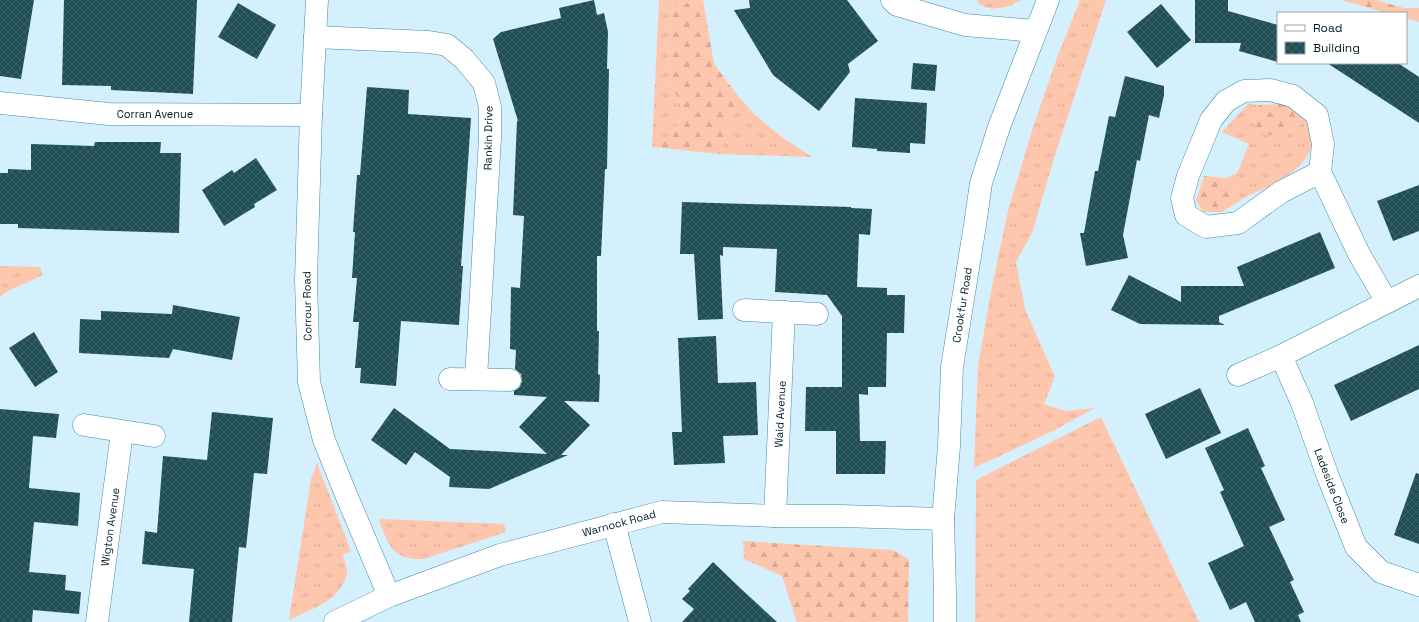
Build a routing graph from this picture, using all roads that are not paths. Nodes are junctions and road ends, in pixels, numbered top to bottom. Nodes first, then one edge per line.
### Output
1 (317, 0) edge
2 (892, 0) edge
3 (1048, 0) edge
4 (1035, 31) junction
5 (315, 37) junction
6 (0, 103) edge
7 (311, 115) junction
8 (1320, 172) junction
9 (1419, 286) edge
10 (1387, 302) junction
11 (744, 310) dead end
12 (784, 312) junction
13 (818, 314) dead end
14 (1281, 356) junction
15 (1238, 375) dead end
16 (476, 378) junction
17 (450, 379) dead end
18 (510, 380) dead end
19 (84, 425) dead end
20 (122, 432) junction
21 (154, 436) dead end
22 (775, 516) junction
23 (943, 519) junction
24 (614, 524) junction
25 (1419, 585) edge
26 (390, 596) junction
27 (97, 622) edge
28 (335, 622) edge
29 (640, 622) edge
30 (944, 622) edge

1 - 5 street, Corrour Road
2 - 4 street
3 - 4 street, Crookfur Road
4 - 23 street, Crookfur Road
5 - 7 street, Corrour Road
5 - 16 street, Rankin Drive
6 - 7 street, Corran Avenue
7 - 26 street, Corrour Road
8 - 8 street
8 - 10 street
9 - 10 street
10 - 14 street
11 - 12 street
12 - 13 street
12 - 22 street, Waid Avenue
14 - 15 street
14 - 25 street, Ladeside Close
16 - 17 street
16 - 18 street
19 - 20 street
20 - 21 street
20 - 27 street, Wigton Avenue
22 - 23 street, Warnock Road
22 - 24 street, Warnock Road
23 - 30 street, Crookfur Road
24 - 26 street, Warnock Road
24 - 29 street
26 - 28 street, Warnock Road

